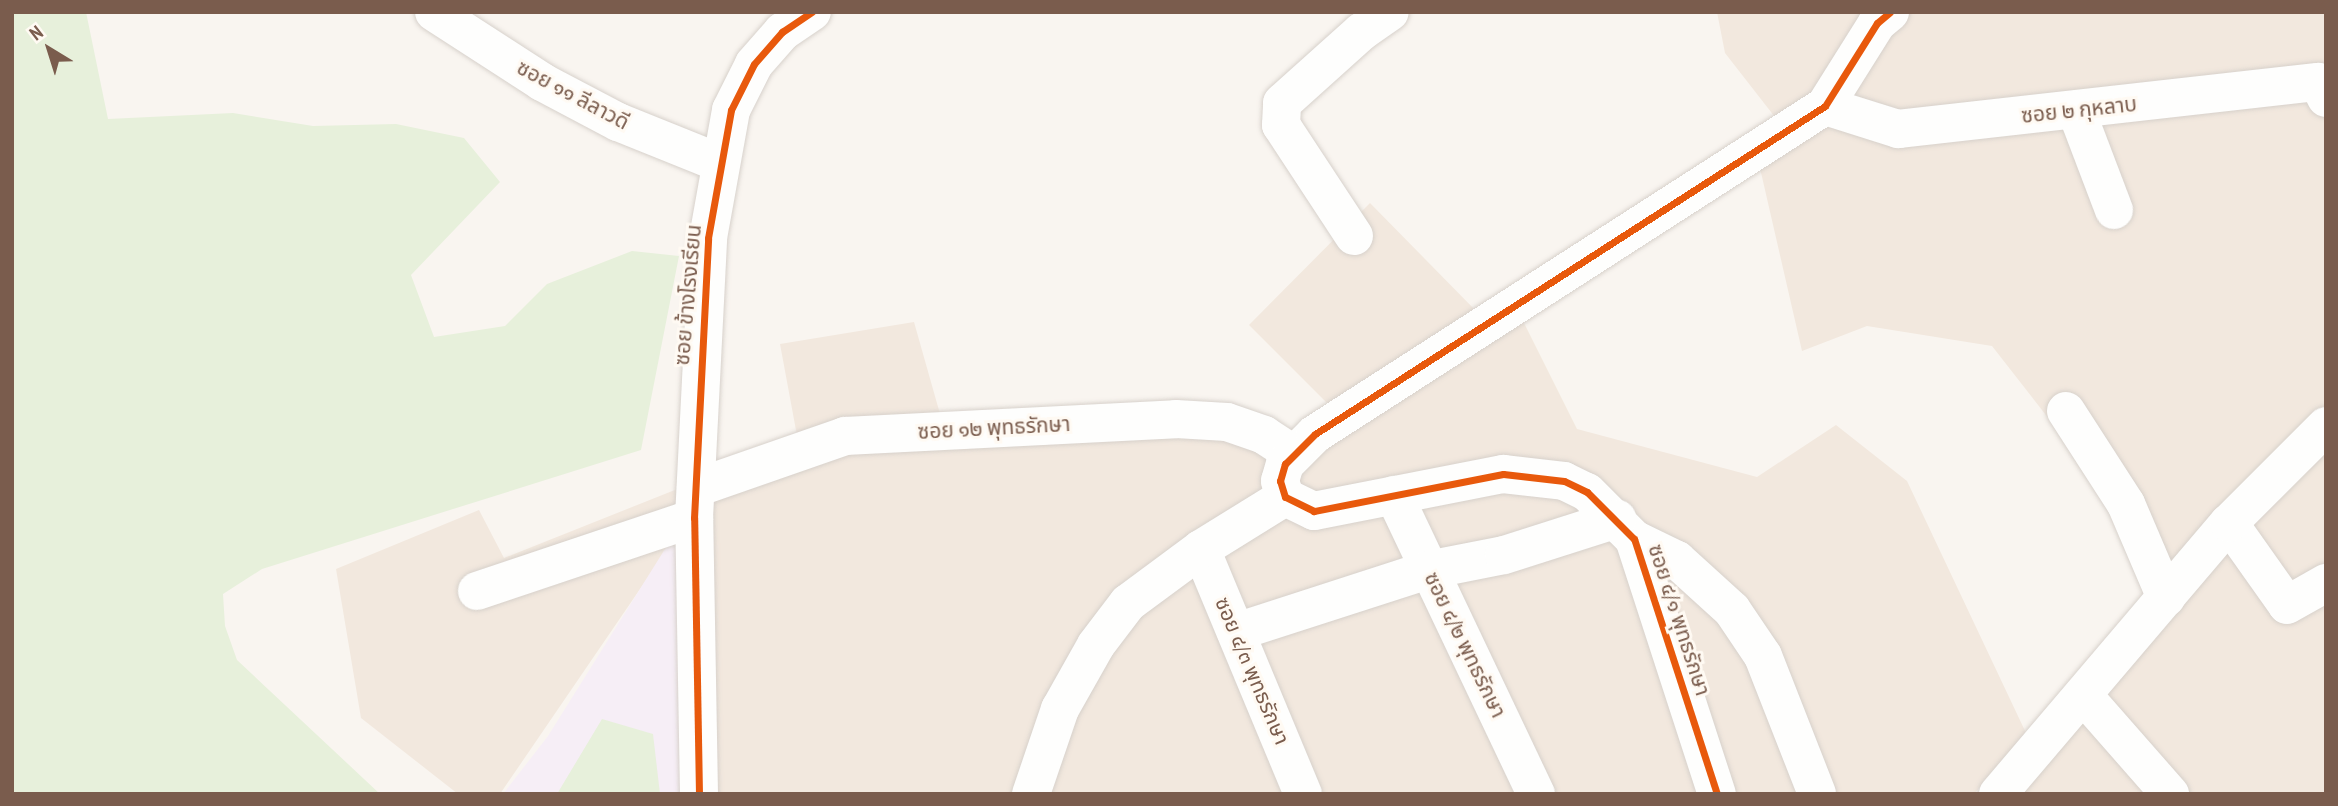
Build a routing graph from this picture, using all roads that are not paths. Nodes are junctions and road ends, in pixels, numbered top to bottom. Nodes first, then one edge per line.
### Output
1 (812, 12) edge
2 (1390, 12) edge
3 (1890, 12) edge
4 (458, 18) edge
5 (2326, 98) edge
6 (1825, 106) junction
7 (2076, 110) junction
8 (720, 163) junction
9 (2114, 210) dead end
10 (1354, 236) dead end
11 (2066, 411) dead end
12 (2326, 426) edge
13 (1293, 454) junction
14 (1394, 495) junction
15 (1285, 497) junction
16 (695, 503) junction
17 (2230, 523) junction
18 (1626, 529) junction
19 (1201, 549) junction
20 (1429, 570) junction
21 (2326, 583) edge
22 (477, 591) dead end
23 (2166, 597) junction
24 (1236, 632) junction
25 (2083, 695) junction
26 (699, 794) edge
27 (1031, 794) edge
28 (1303, 794) edge
29 (1536, 794) edge
30 (1717, 794) edge
31 (1817, 794) edge
32 (1998, 794) edge
33 (2170, 794) edge

1 - 8 street, ซอย ข้างโรงเรียน
2 - 10 street
3 - 6 street
4 - 8 street, ซอย ๑๑ ลีลาวดี
5 - 7 street, ซอย ๒ กุหลาบ
6 - 7 street, ซอย ๒ กุหลาบ
6 - 13 street
7 - 9 street
8 - 16 street, ซอย ข้างโรงเรียน
11 - 23 street
12 - 17 street
13 - 15 street
13 - 16 street, ซอย ๑๒ พุทธรักษา
14 - 15 street, ซอย ๔/๑ พุทธรักษา
14 - 18 street, ซอย ๔/๑ พุทธรักษา
14 - 20 street, ซอย ๔/๒ พุทธรักษา
15 - 19 street
16 - 22 street, ซอย ๑๒ พุทธรักษา
16 - 26 street, ซอย ข้างโรงเรียน
17 - 21 street
17 - 23 street
18 - 20 street
18 - 30 street, ซอย ๔/๑ พุทธรักษา
18 - 31 street
19 - 24 street, ซอย ๔/๓ พุทธรักษา
19 - 27 street
20 - 24 street
20 - 29 street, ซอย ๔/๒ พุทธรักษา
23 - 25 street
24 - 28 street, ซอย ๔/๓ พุทธรักษา
25 - 32 street
25 - 33 street

